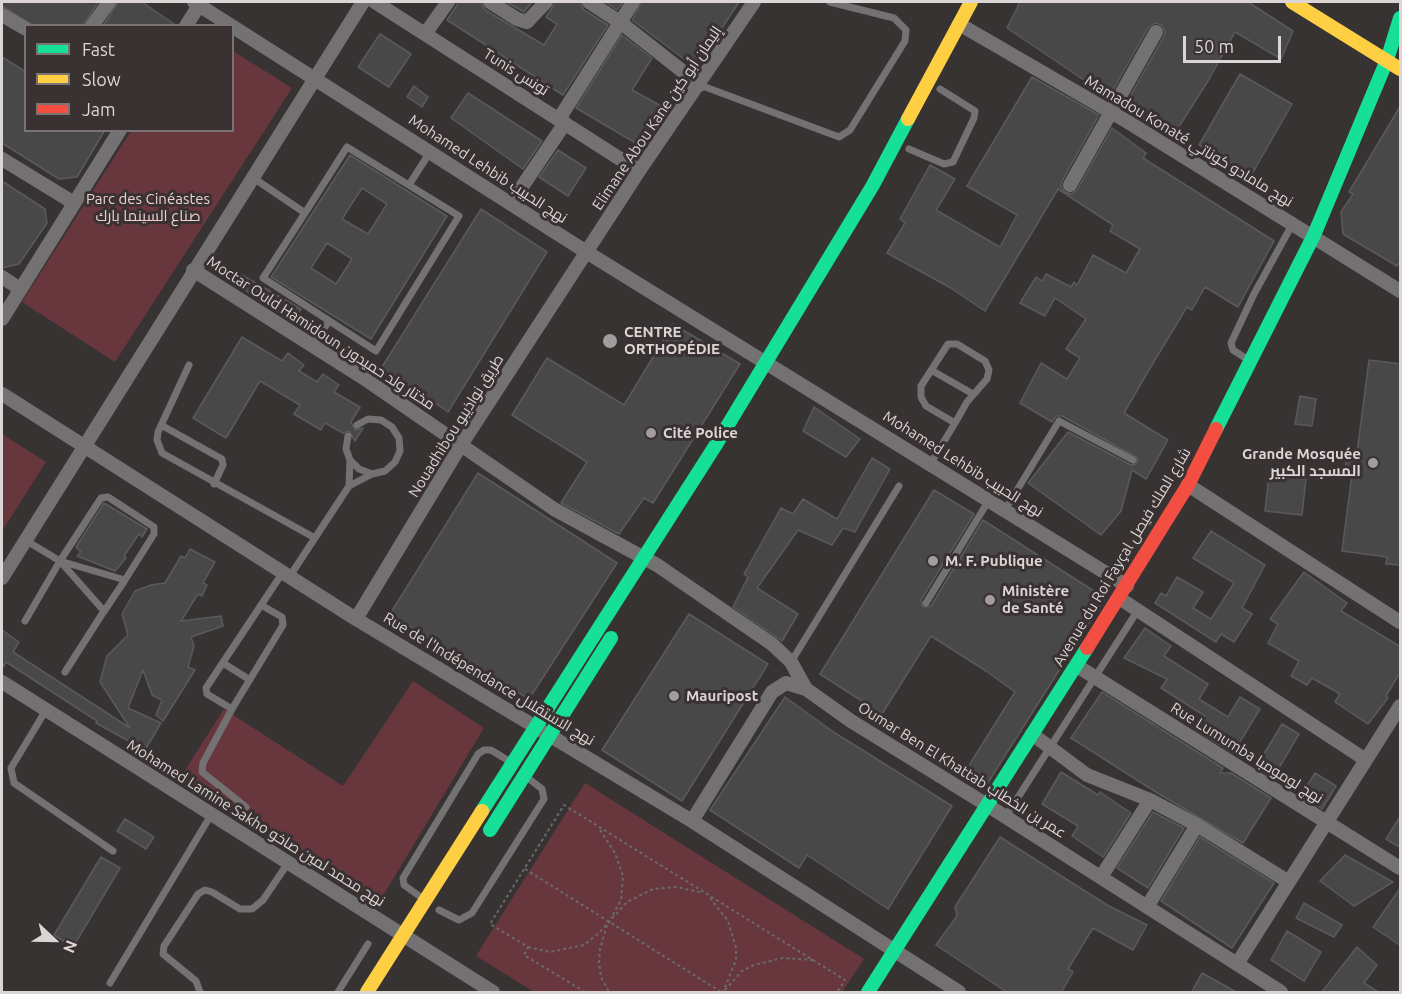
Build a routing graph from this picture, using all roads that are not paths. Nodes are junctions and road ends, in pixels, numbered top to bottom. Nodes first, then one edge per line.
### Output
1 (109, 2) edge
2 (363, 2) edge
3 (375, 2) edge
4 (448, 2) edge
5 (490, 2) edge
6 (546, 2) edge
7 (589, 2) edge
8 (633, 2) edge
9 (754, 2) edge
10 (835, 2) edge
11 (971, 2) edge
12 (985, 2) edge
13 (1292, 2) edge
14 (1314, 2) edge
15 (198, 3) edge
16 (2, 15) edge
17 (1401, 18) edge
18 (620, 22) junction
19 (93, 24) edge
20 (187, 24) edge
21 (231, 24) edge
22 (234, 26) edge
23 (964, 27) junction
24 (24, 28) edge
25 (1156, 32) dead end
26 (425, 34) junction
27 (1393, 54) edge
28 (1401, 69) edge
29 (315, 77) junction
30 (700, 85) junction
31 (940, 88) junction
32 (933, 104) dead end
33 (1111, 113) junction
34 (562, 121) junction
35 (119, 132) edge
36 (911, 144) joint
37 (430, 151) junction
38 (2, 159) edge
39 (639, 171) junction
40 (252, 177) junction
41 (1070, 184) dead end
42 (409, 185) junction
43 (74, 203) junction
44 (511, 203) junction
45 (305, 213) junction
46 (872, 215) dead end
47 (1293, 223) junction
48 (1314, 235) junction
49 (588, 253) junction
50 (193, 270) junction
51 (2, 277) edge
52 (20, 289) junction
53 (1401, 291) edge
54 (2, 319) edge
55 (329, 321) junction
56 (312, 346) junction
57 (766, 361) junction
58 (1251, 362) junction
59 (189, 365) dead end
60 (931, 370) junction
61 (2, 394) edge
62 (973, 394) junction
63 (955, 423) junction
64 (161, 425) junction
65 (357, 425) dead end
66 (348, 436) dead end
67 (83, 444) junction
68 (461, 445) junction
69 (350, 460) junction
70 (1133, 460) dead end
71 (931, 463) junction
72 (372, 474) junction
73 (214, 484) junction
74 (1188, 485) junction
75 (349, 486) junction
76 (899, 486) dead end
77 (989, 500) junction
78 (1005, 510) junction
79 (315, 538) junction
80 (25, 540) junction
81 (642, 557) junction
82 (60, 561) junction
83 (287, 574) junction
84 (2, 578) edge
85 (125, 580) junction
86 (1123, 592) junction
87 (926, 603) dead end
88 (261, 605) junction
89 (1138, 610) junction
90 (104, 613) junction
91 (356, 619) junction
92 (25, 621) dead end
93 (1401, 622) edge
94 (620, 625) dead end
95 (791, 662) junction
96 (223, 663) junction
97 (1077, 666) junction
98 (65, 672) dead end
99 (1095, 677) junction
100 (250, 680) junction
101 (2, 682) edge
102 (806, 689) junction
103 (1401, 706) edge
104 (232, 709) junction
105 (45, 710) junction
106 (535, 726) junction
107 (1032, 734) junction
108 (551, 735) junction
109 (1050, 746) junction
110 (1366, 760) junction
111 (511, 762) junction
112 (525, 775) junction
113 (1150, 800) junction
114 (987, 805) junction
115 (246, 807) dead end
116 (211, 815) junction
117 (1006, 816) junction
118 (692, 821) junction
119 (1327, 822) junction
120 (1197, 825) junction
121 (482, 843) dead end
122 (113, 851) dead end
123 (288, 863) junction
124 (1401, 868) edge
125 (1101, 877) junction
126 (1289, 882) junction
127 (426, 900) junction
128 (1147, 907) junction
129 (439, 910) dead end
130 (404, 936) junction
131 (368, 944) dead end
132 (892, 950) junction
133 (1237, 964) junction
134 (110, 983) dead end
135 (1275, 991) edge
136 (200, 993) edge
137 (338, 993) edge
138 (367, 993) edge
139 (493, 993) edge
140 (868, 993) edge
141 (959, 993) edge

1 - 19 street
2 - 29 street
3 - 26 street, Tunis تونس
4 - 26 street
5 - 6 street
7 - 18 street
8 - 18 street
9 - 30 street, Elimane Abou Kane إليمان أبو كين
10 - 30 lane
11 - 23 main road
12 - 23 main road
13 - 27 main road
14 - 27 main road
15 - 20 street
15 - 21 street, Mohamed Lehbib نهج الحبيب
16 - 24 street
17 - 27 main road, Avenue du Roi Fayçal شارع الملك فيصل
18 - 30 street
18 - 34 street
22 - 29 street, Mohamed Lehbib نهج الحبيب
23 - 31 main road
23 - 33 street, Mamadou Konaté نهج مامادو كوناتي
23 - 57 main road
25 - 33 street
26 - 34 street, Tunis تونس
27 - 28 main road
27 - 48 main road, Avenue du Roi Fayçal شارع الملك فيصل
29 - 37 street, Mohamed Lehbib نهج الحبيب
29 - 40 street
30 - 39 street, Elimane Abou Kane إليمان أبو كين
31 - 32 main road
31 - 36 lane
33 - 41 street
33 - 47 street, Mamadou Konaté نهج مامادو كوناتي
34 - 39 street, Tunis تونس
34 - 44 street
35 - 43 street
36 - 46 main road
37 - 42 lane
37 - 44 street, Mohamed Lehbib نهج الحبيب
38 - 43 street
39 - 49 street, Elimane Abou Kane إليمان أبو كين
40 - 45 lane
40 - 50 street
42 - 45 lane
42 - 55 lane
43 - 52 street
44 - 49 street, Mohamed Lehbib نهج الحبيب
45 - 55 lane
47 - 48 street, Mamadou Konaté نهج مامادو كوناتي
47 - 58 lane
48 - 53 street, Mamadou Konaté نهج مامادو كوناتي
48 - 58 main road, Avenue du Roi Fayçal شارع الملك فيصل
49 - 57 street, Mohamed Lehbib نهج الحبيب
49 - 68 street, Nouadhibou طريق نواذيبو
50 - 56 street, Moctar Ould Hamidoun مختار ولد حميدون
50 - 67 street
51 - 52 street
52 - 54 street
55 - 56 lane
56 - 68 street, Moctar Ould Hamidoun مختار ولد حميدون
57 - 71 street, Mohamed Lehbib نهج الحبيب
57 - 81 main road
58 - 74 main road, Avenue du Roi Fayçal شارع الملك فيصل
59 - 64 lane
60 - 62 lane
60 - 62 lane
60 - 63 lane
61 - 67 street, Rue de l'Indépendance نهج الاستقلال
62 - 63 lane
63 - 71 lane
64 - 73 lane
64 - 73 lane
65 - 72 lane
66 - 69 lane
67 - 80 street
67 - 83 street, Rue de l'Indépendance نهج الاستقلال
68 - 81 street, Moctar Ould Hamidoun مختار ولد حميدون
68 - 91 street, Nouadhibou طريق نواذيبو
69 - 72 lane
69 - 75 lane
70 - 78 lane
71 - 77 street, Mohamed Lehbib نهج الحبيب
72 - 75 lane
73 - 79 lane
74 - 86 main road, Avenue du Roi Fayçal شارع الملك فيصل
74 - 93 street
75 - 79 lane
76 - 95 lane
77 - 78 street, Mohamed Lehbib نهج الحبيب
77 - 87 lane
78 - 86 street, Mohamed Lehbib نهج الحبيب
79 - 83 lane
80 - 82 lane
80 - 84 street
81 - 95 street, Oumar Ben El Khattab عمر بن الخطاب
81 - 106 main road
82 - 85 lane
82 - 85 lane
82 - 90 lane
82 - 92 lane
83 - 88 lane
83 - 91 street, Rue de l'Indépendance نهج الاستقلال
85 - 90 lane
86 - 89 street, Mohamed Lehbib نهج الحبيب
86 - 97 main road, Avenue du Roi Fayçal شارع الملك فيصل
88 - 96 lane
88 - 100 lane
89 - 99 lane
89 - 110 street, Mohamed Lehbib نهج الحبيب
90 - 98 lane
91 - 106 street, Rue de l'Indépendance نهج الاستقلال
94 - 108 main road
95 - 102 street, Oumar Ben El Khattab عمر بن الخطاب
96 - 100 lane
96 - 104 lane
97 - 99 street, Rue Lumumba نهج لومومبا
97 - 107 main road, Avenue du Roi Fayçal شارع الملك فيصل
99 - 109 lane
99 - 119 street, Rue Lumumba نهج لومومبا
100 - 104 lane
101 - 105 street, Mohamed Lamine Sakho نهج محمد لمين صاخو
102 - 114 street, Oumar Ben El Khattab عمر بن الخطاب
102 - 118 street
103 - 110 street
104 - 115 lane
105 - 116 street, Mohamed Lamine Sakho نهج محمد لمين صاخو
105 - 122 lane
106 - 108 street, Rue de l'Indépendance نهج الاستقلال
106 - 111 main road
107 - 109 street
107 - 114 main road, Avenue du Roi Fayçal شارع الملك فيصل
108 - 112 main road
108 - 118 street, Rue de l'Indépendance نهج الاستقلال
109 - 113 street
109 - 117 lane
110 - 119 street
111 - 127 main road
111 - 127 lane
112 - 121 main road
112 - 129 lane
113 - 120 street
113 - 125 street
114 - 117 street, Oumar Ben El Khattab عمر بن الخطاب
114 - 132 main road, Avenue du Roi Fayçal شارع الملك فيصل
116 - 123 street, Mohamed Lamine Sakho نهج محمد لمين صاخو
116 - 134 lane
117 - 125 street, Oumar Ben El Khattab عمر بن الخطاب
118 - 132 street, Rue de l'Indépendance نهج الاستقلال
119 - 124 street, Rue Lumumba نهج لومومبا
119 - 126 street
120 - 126 street
120 - 128 street
123 - 130 street, Mohamed Lamine Sakho نهج محمد لمين صاخو
123 - 136 lane
125 - 128 street, Oumar Ben El Khattab عمر بن الخطاب
126 - 133 street
127 - 130 main road
128 - 133 street, Oumar Ben El Khattab عمر بن الخطاب
130 - 138 main road
130 - 139 street, Mohamed Lamine Sakho نهج محمد لمين صاخو
131 - 137 lane
132 - 140 main road, Avenue du Roi Fayçal شارع الملك فيصل
132 - 141 street, Rue de l'Indépendance نهج الاستقلال
133 - 135 street, Oumar Ben El Khattab عمر بن الخطاب

